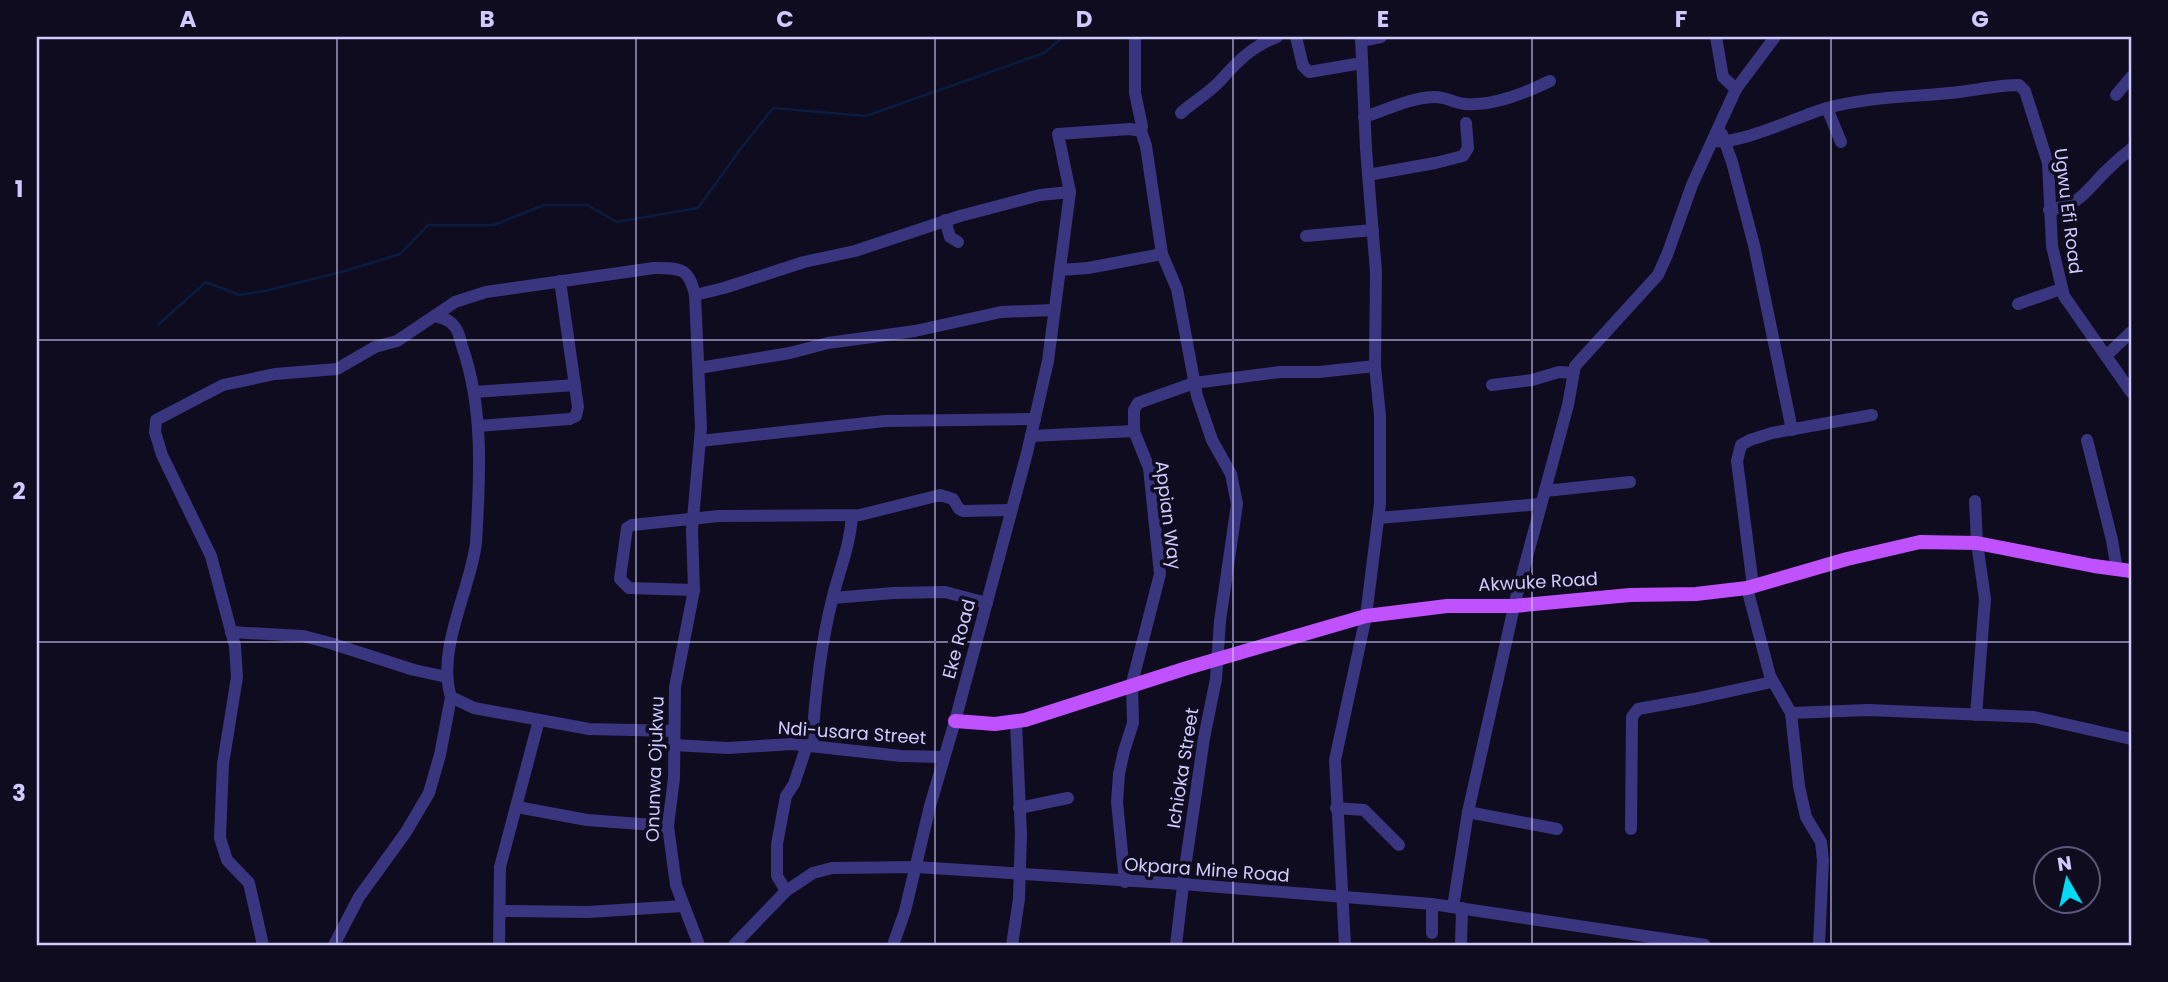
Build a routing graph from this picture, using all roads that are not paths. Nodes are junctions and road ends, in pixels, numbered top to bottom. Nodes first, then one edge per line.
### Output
1 (1135, 37) edge
2 (1277, 37) edge
3 (1296, 37) edge
4 (1381, 37) edge
5 (1716, 37) edge
6 (1775, 37) edge
7 (1361, 39) edge
8 (1362, 63) junction
9 (2131, 77) edge
10 (1550, 81) dead end
11 (1736, 89) junction
12 (2116, 95) dead end
13 (1828, 108) junction
14 (1181, 113) dead end
15 (1364, 117) junction
16 (1466, 123) dead end
17 (1140, 131) junction
18 (1719, 141) junction
19 (1841, 142) dead end
20 (2131, 149) edge
21 (1368, 175) junction
22 (1070, 192) junction
23 (2049, 210) junction
24 (945, 220) junction
25 (1373, 230) junction
26 (1306, 236) dead end
27 (958, 243) dead end
28 (1162, 254) junction
29 (1060, 270) junction
30 (560, 281) junction
31 (2061, 289) junction
32 (695, 295) junction
33 (2018, 304) dead end
34 (1054, 310) junction
35 (435, 316) junction
36 (2131, 332) edge
37 (2106, 356) junction
38 (1375, 366) junction
39 (699, 368) junction
40 (1573, 373) junction
41 (1194, 383) junction
42 (575, 385) junction
43 (1492, 385) dead end
44 (474, 392) junction
45 (2131, 392) edge
46 (1872, 415) dead end
47 (1035, 419) junction
48 (478, 426) junction
49 (1792, 430) junction
50 (1134, 431) junction
51 (1031, 436) junction
52 (2087, 440) dead end
53 (700, 441) junction
54 (1630, 482) dead end
55 (1542, 497) junction
56 (1975, 501) dead end
57 (1010, 510) junction
58 (852, 516) junction
59 (1379, 518) junction
60 (693, 520) junction
61 (1977, 543) junction
62 (2124, 570) edge
63 (1750, 587) junction
64 (694, 590) junction
65 (832, 598) junction
66 (987, 603) junction
67 (1514, 606) junction
68 (1366, 616) junction
69 (231, 632) junction
70 (1219, 659) junction
71 (447, 677) junction
72 (1772, 682) junction
73 (1132, 686) junction
74 (452, 697) junction
75 (1791, 713) junction
76 (1976, 715) junction
77 (539, 720) junction
78 (955, 720) junction
79 (1016, 722) junction
80 (674, 738) junction
81 (2131, 739) edge
82 (809, 745) junction
83 (944, 757) junction
84 (1068, 798) dead end
85 (517, 807) junction
86 (1019, 808) junction
87 (1336, 808) junction
88 (1468, 812) junction
89 (668, 826) junction
90 (1557, 829) dead end
91 (1631, 830) dead end
92 (1399, 845) dead end
93 (915, 867) junction
94 (1019, 873) junction
95 (1125, 882) junction
96 (1182, 884) junction
97 (786, 891) junction
98 (1342, 897) junction
99 (1432, 904) junction
100 (683, 906) junction
101 (1457, 907) junction
102 (500, 911) junction
103 (1432, 933) dead end
104 (263, 945) edge
105 (334, 945) edge
106 (499, 945) edge
107 (699, 945) edge
108 (734, 945) edge
109 (893, 945) edge
110 (1012, 945) edge
111 (1176, 945) edge
112 (1345, 945) edge
113 (1461, 945) edge
114 (1705, 945) edge
115 (1819, 945) edge

1 - 17 street, Ichioka Street
2 - 14 street
3 - 8 street
4 - 7 street
5 - 11 street
6 - 11 street
7 - 8 street
8 - 15 street
9 - 12 street
10 - 15 street
11 - 18 street
13 - 18 street
13 - 19 street
13 - 23 street, Ugwu Efi Road
15 - 21 street
16 - 21 street
17 - 22 street, Eke Road
17 - 28 street, Ichioka Street
18 - 40 street
18 - 49 street
20 - 23 street
21 - 25 street
22 - 24 street
22 - 29 street, Eke Road
23 - 31 street, Ugwu Efi Road
24 - 27 street
24 - 32 street
25 - 26 street
25 - 38 street
28 - 29 street
28 - 41 street, Ichioka Street
29 - 34 street, Eke Road
30 - 32 street
30 - 35 street
30 - 42 street
31 - 33 street
31 - 37 street, Ugwu Efi Road
32 - 39 street, Onunwa Ojukwu
34 - 39 street
34 - 47 street, Eke Road
35 - 44 street
35 - 69 street
36 - 37 street
37 - 45 street, Ugwu Efi Road
38 - 41 street
38 - 59 street
39 - 53 street, Onunwa Ojukwu
40 - 43 street
40 - 55 street
41 - 50 street
41 - 70 street, Ichioka Street
42 - 44 street
42 - 48 street
44 - 48 street
46 - 49 street
47 - 51 street, Eke Road
47 - 53 street
48 - 71 street
49 - 63 street
50 - 51 street
50 - 73 street, Appian Way
51 - 57 street, Eke Road
52 - 62 street
53 - 60 street, Onunwa Ojukwu
54 - 55 street
55 - 59 street
55 - 67 street
56 - 61 street
57 - 58 street
57 - 66 street, Eke Road
58 - 60 street
58 - 65 street
59 - 68 street
60 - 64 street, Onunwa Ojukwu
60 - 64 street
61 - 62 main road, Akwuke Road
61 - 63 main road, Akwuke Road
61 - 76 street
63 - 67 main road, Akwuke Road
63 - 72 street
64 - 80 street, Onunwa Ojukwu
65 - 66 street
65 - 82 street
66 - 78 street, Eke Road
67 - 68 main road, Akwuke Road
67 - 88 street
68 - 70 main road, Akwuke Road
68 - 87 street
69 - 71 street
69 - 104 street
70 - 73 main road, Akwuke Road
70 - 96 street, Ichioka Street
71 - 74 street
72 - 75 street
72 - 91 street
73 - 79 main road, Akwuke Road
73 - 95 street, Appian Way
74 - 77 street, Ndi-usara Street
74 - 105 street
75 - 76 street
75 - 115 street
76 - 81 street
77 - 80 street, Ndi-usara Street
77 - 85 street
78 - 79 main road, Akwuke Road
78 - 83 street, Eke Road
79 - 86 street
80 - 82 street, Ndi-usara Street
80 - 89 street, Onunwa Ojukwu
82 - 83 street, Ndi-usara Street
82 - 97 street
83 - 93 street, Eke Road
84 - 86 street
85 - 89 street
85 - 102 street
86 - 94 street
87 - 92 street
87 - 98 street
88 - 90 street
88 - 101 street
89 - 100 street, Onunwa Ojukwu
93 - 94 street, Okpara Mine Road
93 - 97 street, Okpara Mine Road
93 - 109 street, Eke Road
94 - 95 street, Okpara Mine Road
94 - 110 street
95 - 96 street, Okpara Mine Road
96 - 98 street, Okpara Mine Road
96 - 111 street, Ichioka Street
97 - 108 street, Okpara Mine Road
98 - 99 street, Okpara Mine Road
98 - 112 street
99 - 101 street, Okpara Mine Road
99 - 103 street
100 - 102 street
100 - 107 street, Onunwa Ojukwu
101 - 113 street
101 - 114 street, Okpara Mine Road
102 - 106 street

